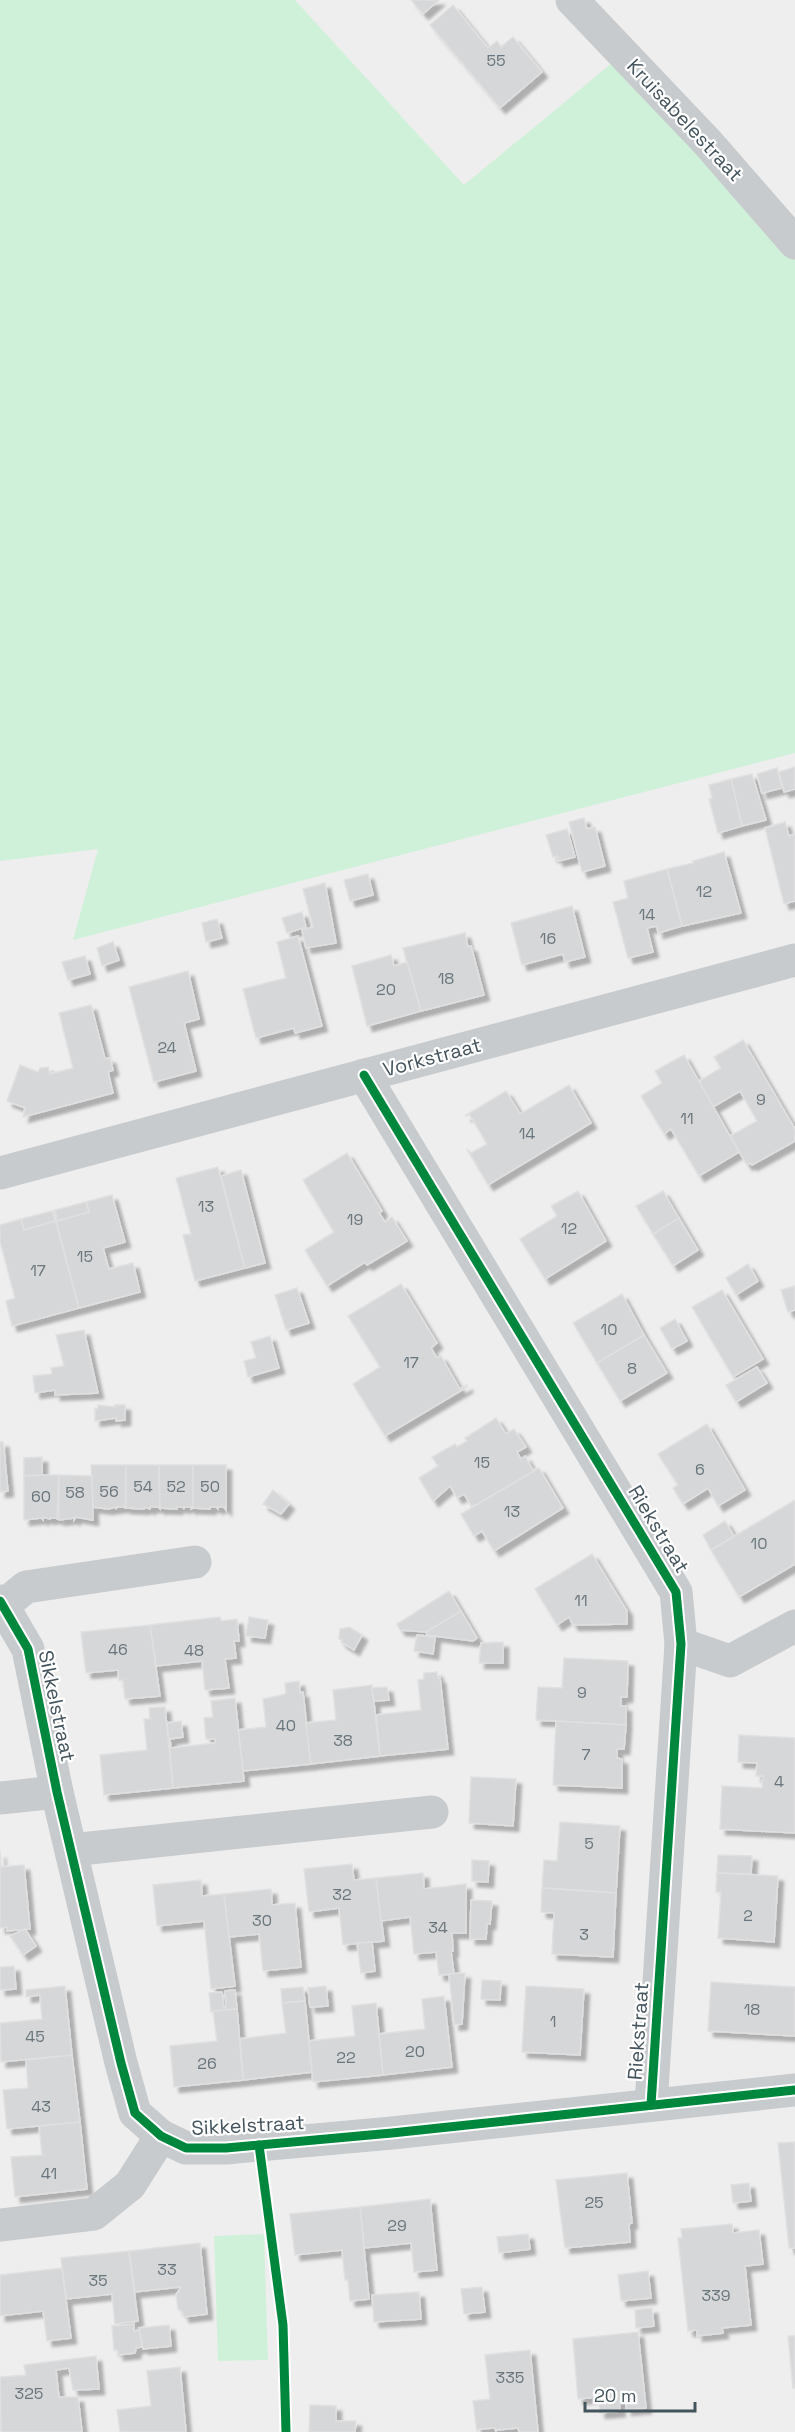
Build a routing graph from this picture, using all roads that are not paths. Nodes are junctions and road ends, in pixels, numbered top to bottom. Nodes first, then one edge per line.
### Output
1 (572, 0) edge
2 (795, 243) edge
3 (795, 960) edge
4 (364, 1076) junction
5 (0, 1173) edge
6 (195, 1562) dead end
7 (2, 1604) edge
8 (795, 1626) edge
9 (681, 1644) junction
10 (57, 1792) junction
11 (0, 1798) edge
12 (432, 1812) dead end
13 (71, 1850) junction
14 (795, 2090) edge
15 (651, 2105) junction
16 (161, 2136) junction
17 (0, 2225) edge

1 - 2 street, Kruisabelestraat
3 - 4 street, Vorkstraat
4 - 5 street, Vorkstraat
4 - 9 street, Riekstraat
6 - 7 street, Sikkelstraat
7 - 10 street, Sikkelstraat
8 - 9 street
9 - 15 street, Riekstraat
10 - 11 street, Sikkelstraat
10 - 13 street, Sikkelstraat
12 - 13 street
13 - 16 street, Sikkelstraat
14 - 15 street, Sikkelstraat
15 - 16 street, Sikkelstraat
16 - 17 street

